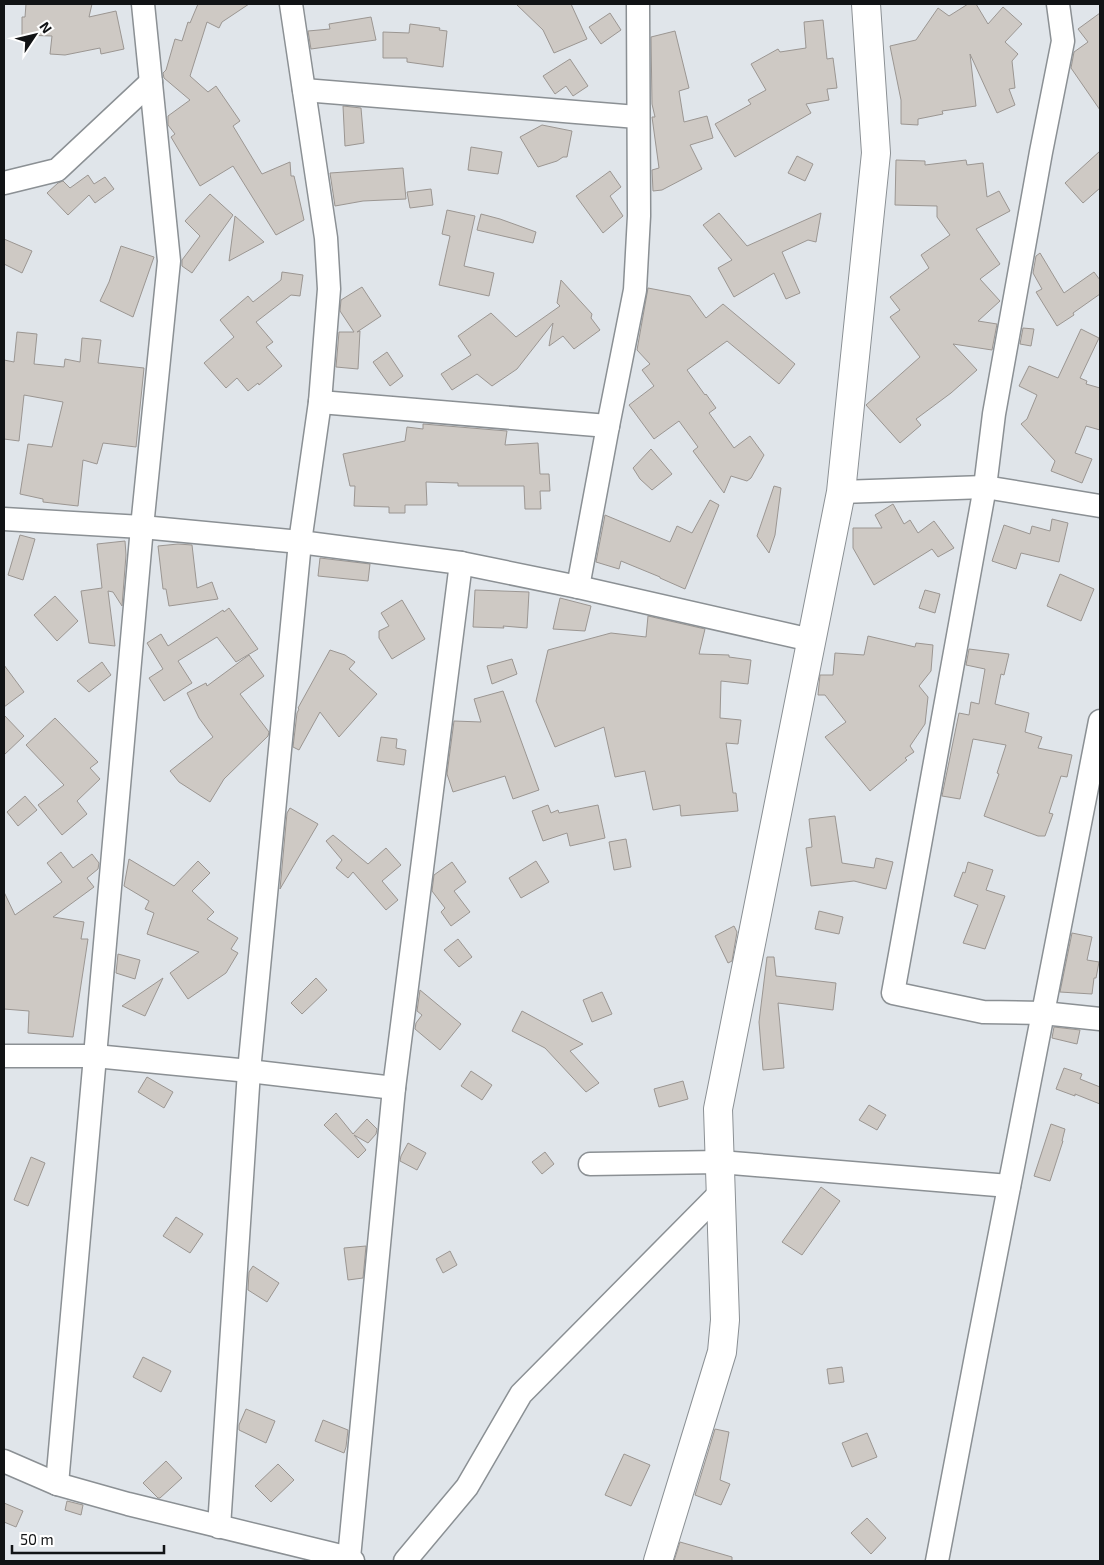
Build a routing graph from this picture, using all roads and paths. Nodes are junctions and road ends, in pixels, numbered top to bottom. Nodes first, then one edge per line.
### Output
1 (143, 4) edge
2 (291, 4) edge
3 (638, 4) edge
4 (866, 4) edge
5 (1058, 4) edge
6 (151, 82) junction
7 (304, 90) junction
8 (637, 116) junction
9 (4, 183) edge
10 (320, 402) junction
11 (608, 426) junction
12 (985, 487) junction
13 (841, 492) junction
14 (1100, 506) edge
15 (4, 519) edge
16 (142, 527) junction
17 (300, 542) junction
18 (461, 563) junction
19 (578, 587) junction
20 (812, 640) junction
21 (1100, 721) edge
22 (1043, 1014) junction
23 (1100, 1019) edge
24 (4, 1056) edge
25 (95, 1056) junction
26 (250, 1071) junction
27 (394, 1088) junction
28 (720, 1162) junction
29 (590, 1164) dead end
30 (1009, 1186) junction
31 (721, 1192) junction
32 (7, 1469) edge
33 (57, 1484) junction
34 (219, 1527) junction
35 (351, 1560) edge
36 (405, 1561) edge
37 (658, 1561) edge
38 (938, 1561) edge

1 - 6 street
2 - 7 street
3 - 8 street
4 - 13 street
5 - 12 street
6 - 9 street
6 - 16 street
7 - 8 street
7 - 10 street
8 - 11 street
10 - 11 street
10 - 17 street
11 - 19 street
12 - 13 street
12 - 14 street
12 - 22 street
13 - 20 street
15 - 16 street
16 - 17 street
16 - 25 street
17 - 18 street
17 - 26 street
18 - 19 street
18 - 27 street
19 - 20 street
20 - 28 street
21 - 22 street
22 - 23 street
22 - 30 street
24 - 25 street
25 - 26 street
25 - 33 street
26 - 27 street
26 - 34 street
27 - 35 street
28 - 29 street
28 - 30 street
28 - 31 street
30 - 38 street
31 - 36 street
31 - 37 street
32 - 33 street
33 - 34 street
34 - 35 street

